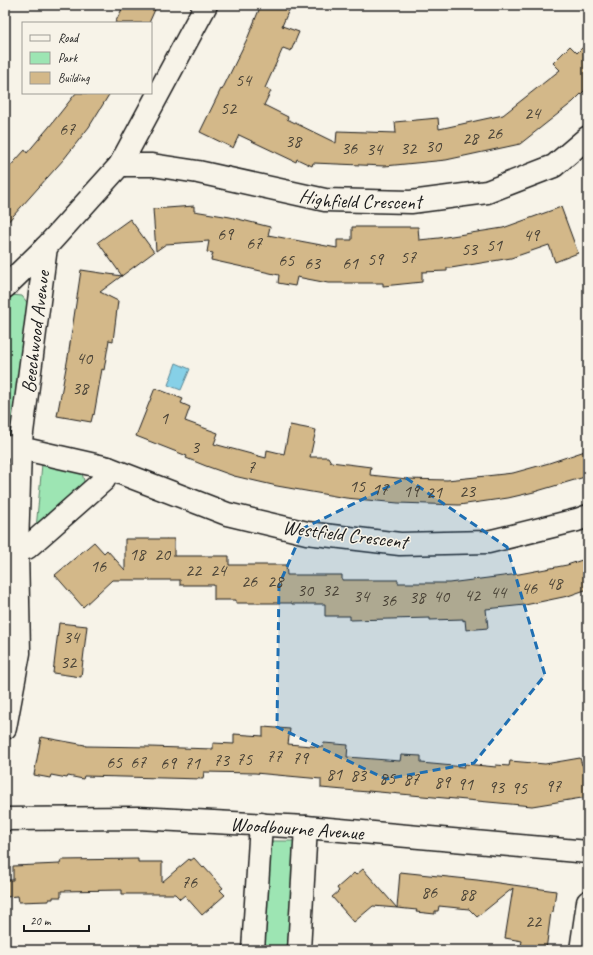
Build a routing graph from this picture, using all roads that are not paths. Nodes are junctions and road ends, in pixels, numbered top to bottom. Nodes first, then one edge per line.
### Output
1 (206, 5) edge
2 (588, 137) edge
3 (120, 165) junction
4 (46, 247) junction
5 (5, 287) edge
6 (12, 448) edge
7 (108, 468) junction
8 (588, 516) edge
9 (17, 549) junction
10 (5, 728) edge
11 (5, 819) edge
12 (261, 824) junction
13 (306, 827) junction
14 (588, 852) edge
15 (588, 902) edge
16 (253, 950) edge
17 (299, 950) edge
18 (581, 950) edge

1 - 3 street
2 - 3 street, Highfield Crescent
3 - 4 street
4 - 5 street
4 - 6 street, Beechwood Avenue
6 - 7 street, Westfield Crescent
6 - 9 street, Beechwood Avenue
7 - 8 street, Westfield Crescent
7 - 9 street
9 - 10 street, Beechwood Avenue
11 - 12 street, Woodbourne Avenue
12 - 13 street, Woodbourne Avenue
12 - 16 street
13 - 14 street, Woodbourne Avenue
13 - 17 street
15 - 18 street

